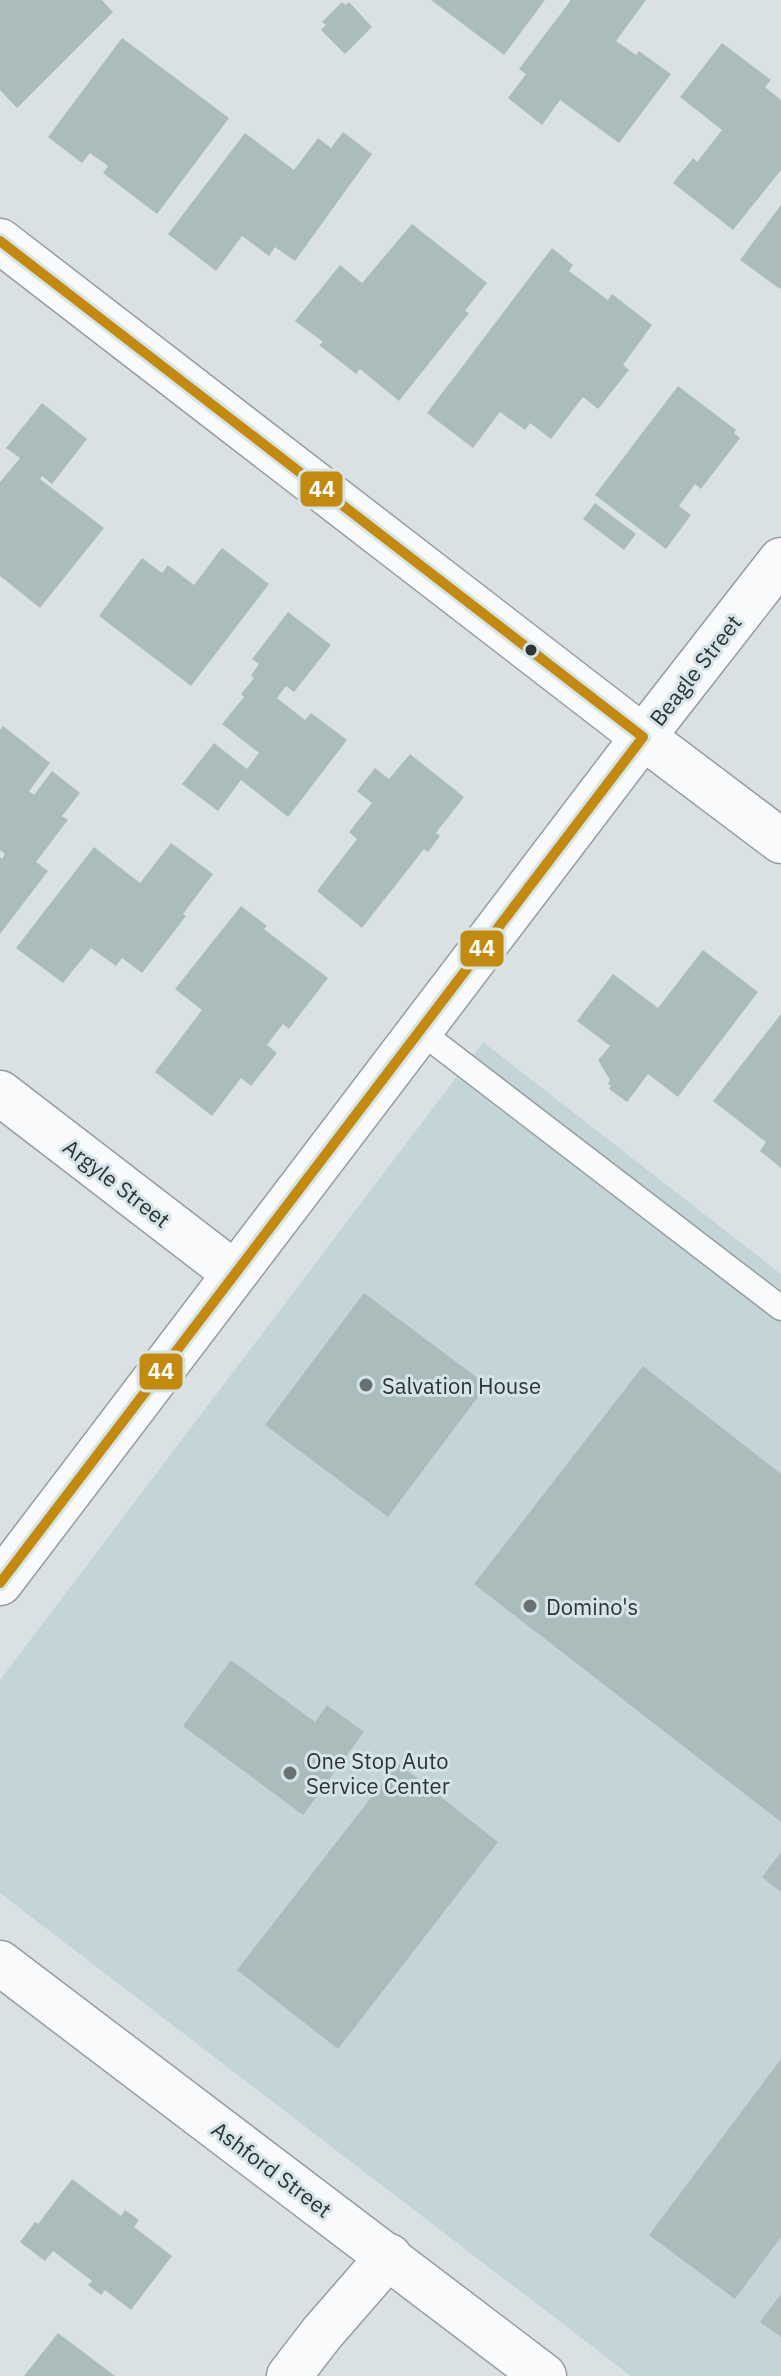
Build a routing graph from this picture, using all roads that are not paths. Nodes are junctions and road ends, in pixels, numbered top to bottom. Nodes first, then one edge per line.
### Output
1 (0, 241) edge
2 (781, 560) edge
3 (643, 737) junction
4 (781, 841) edge
5 (420, 1031) junction
6 (0, 1093) edge
7 (234, 1273) junction
8 (781, 1308) edge
9 (0, 1583) edge
10 (0, 1963) edge
11 (389, 2256) junction
12 (289, 2376) edge
13 (544, 2376) edge

1 - 3 street
2 - 3 street, Beagle Street
3 - 4 street
3 - 5 street, Beagle Street
5 - 7 street, Beagle Street
5 - 8 lane
6 - 7 street, Argyle Street
7 - 9 street, Beagle Street
10 - 11 street, Ashford Street
11 - 12 street
11 - 13 street, Ashford Street

